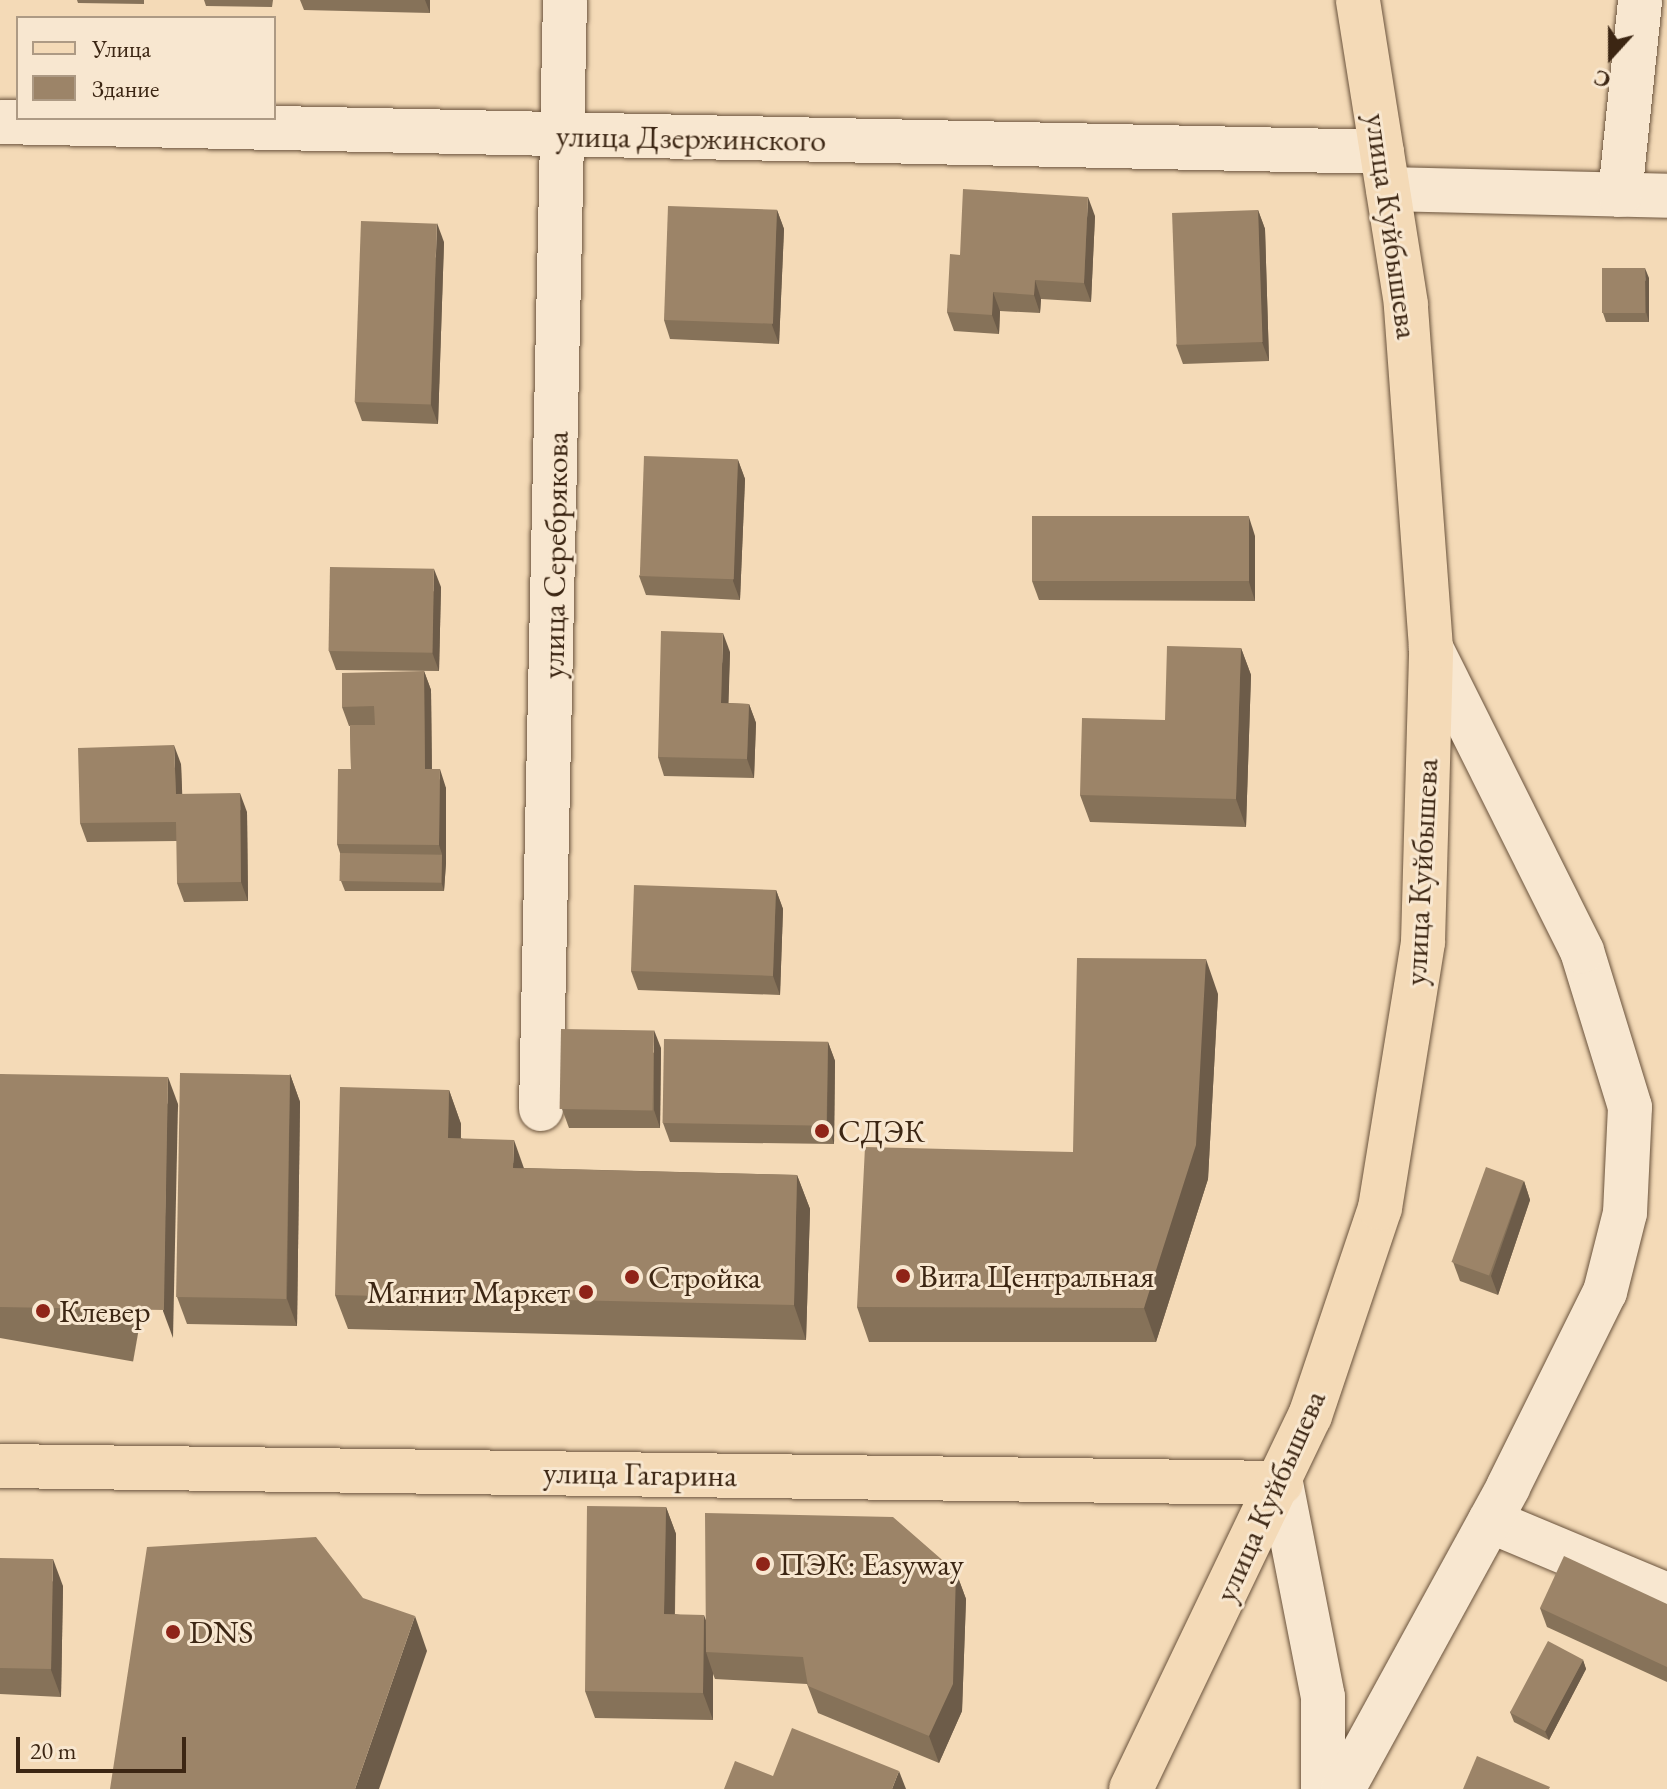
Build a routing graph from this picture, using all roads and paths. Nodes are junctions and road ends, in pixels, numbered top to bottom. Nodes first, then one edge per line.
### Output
1 (565, 0) edge
2 (1358, 0) edge
3 (1640, 0) edge
4 (0, 122) edge
5 (565, 135) junction
6 (1385, 171) junction
7 (1620, 195) junction
8 (1667, 196) edge
9 (1431, 648) junction
10 (541, 1109) dead end
11 (0, 1466) edge
12 (1281, 1483) junction
13 (1490, 1521) junction
14 (1667, 1595) edge
15 (1131, 1789) edge
16 (1323, 1789) edge
17 (1343, 1789) edge

1 - 5 street, улица Серебрякова
2 - 6 main road, улица Куйбышева
3 - 7 street
4 - 5 street, улица Дзержинского
5 - 6 street, улица Дзержинского
5 - 10 street, улица Серебрякова
6 - 7 street, улица Дзержинского
6 - 9 main road, улица Куйбышева
7 - 8 street, улица Дзержинского
9 - 12 main road, улица Куйбышева
9 - 13 street
11 - 12 main road, улица Гагарина
12 - 15 main road, улица Куйбышева
12 - 16 street
13 - 14 street
13 - 17 street

